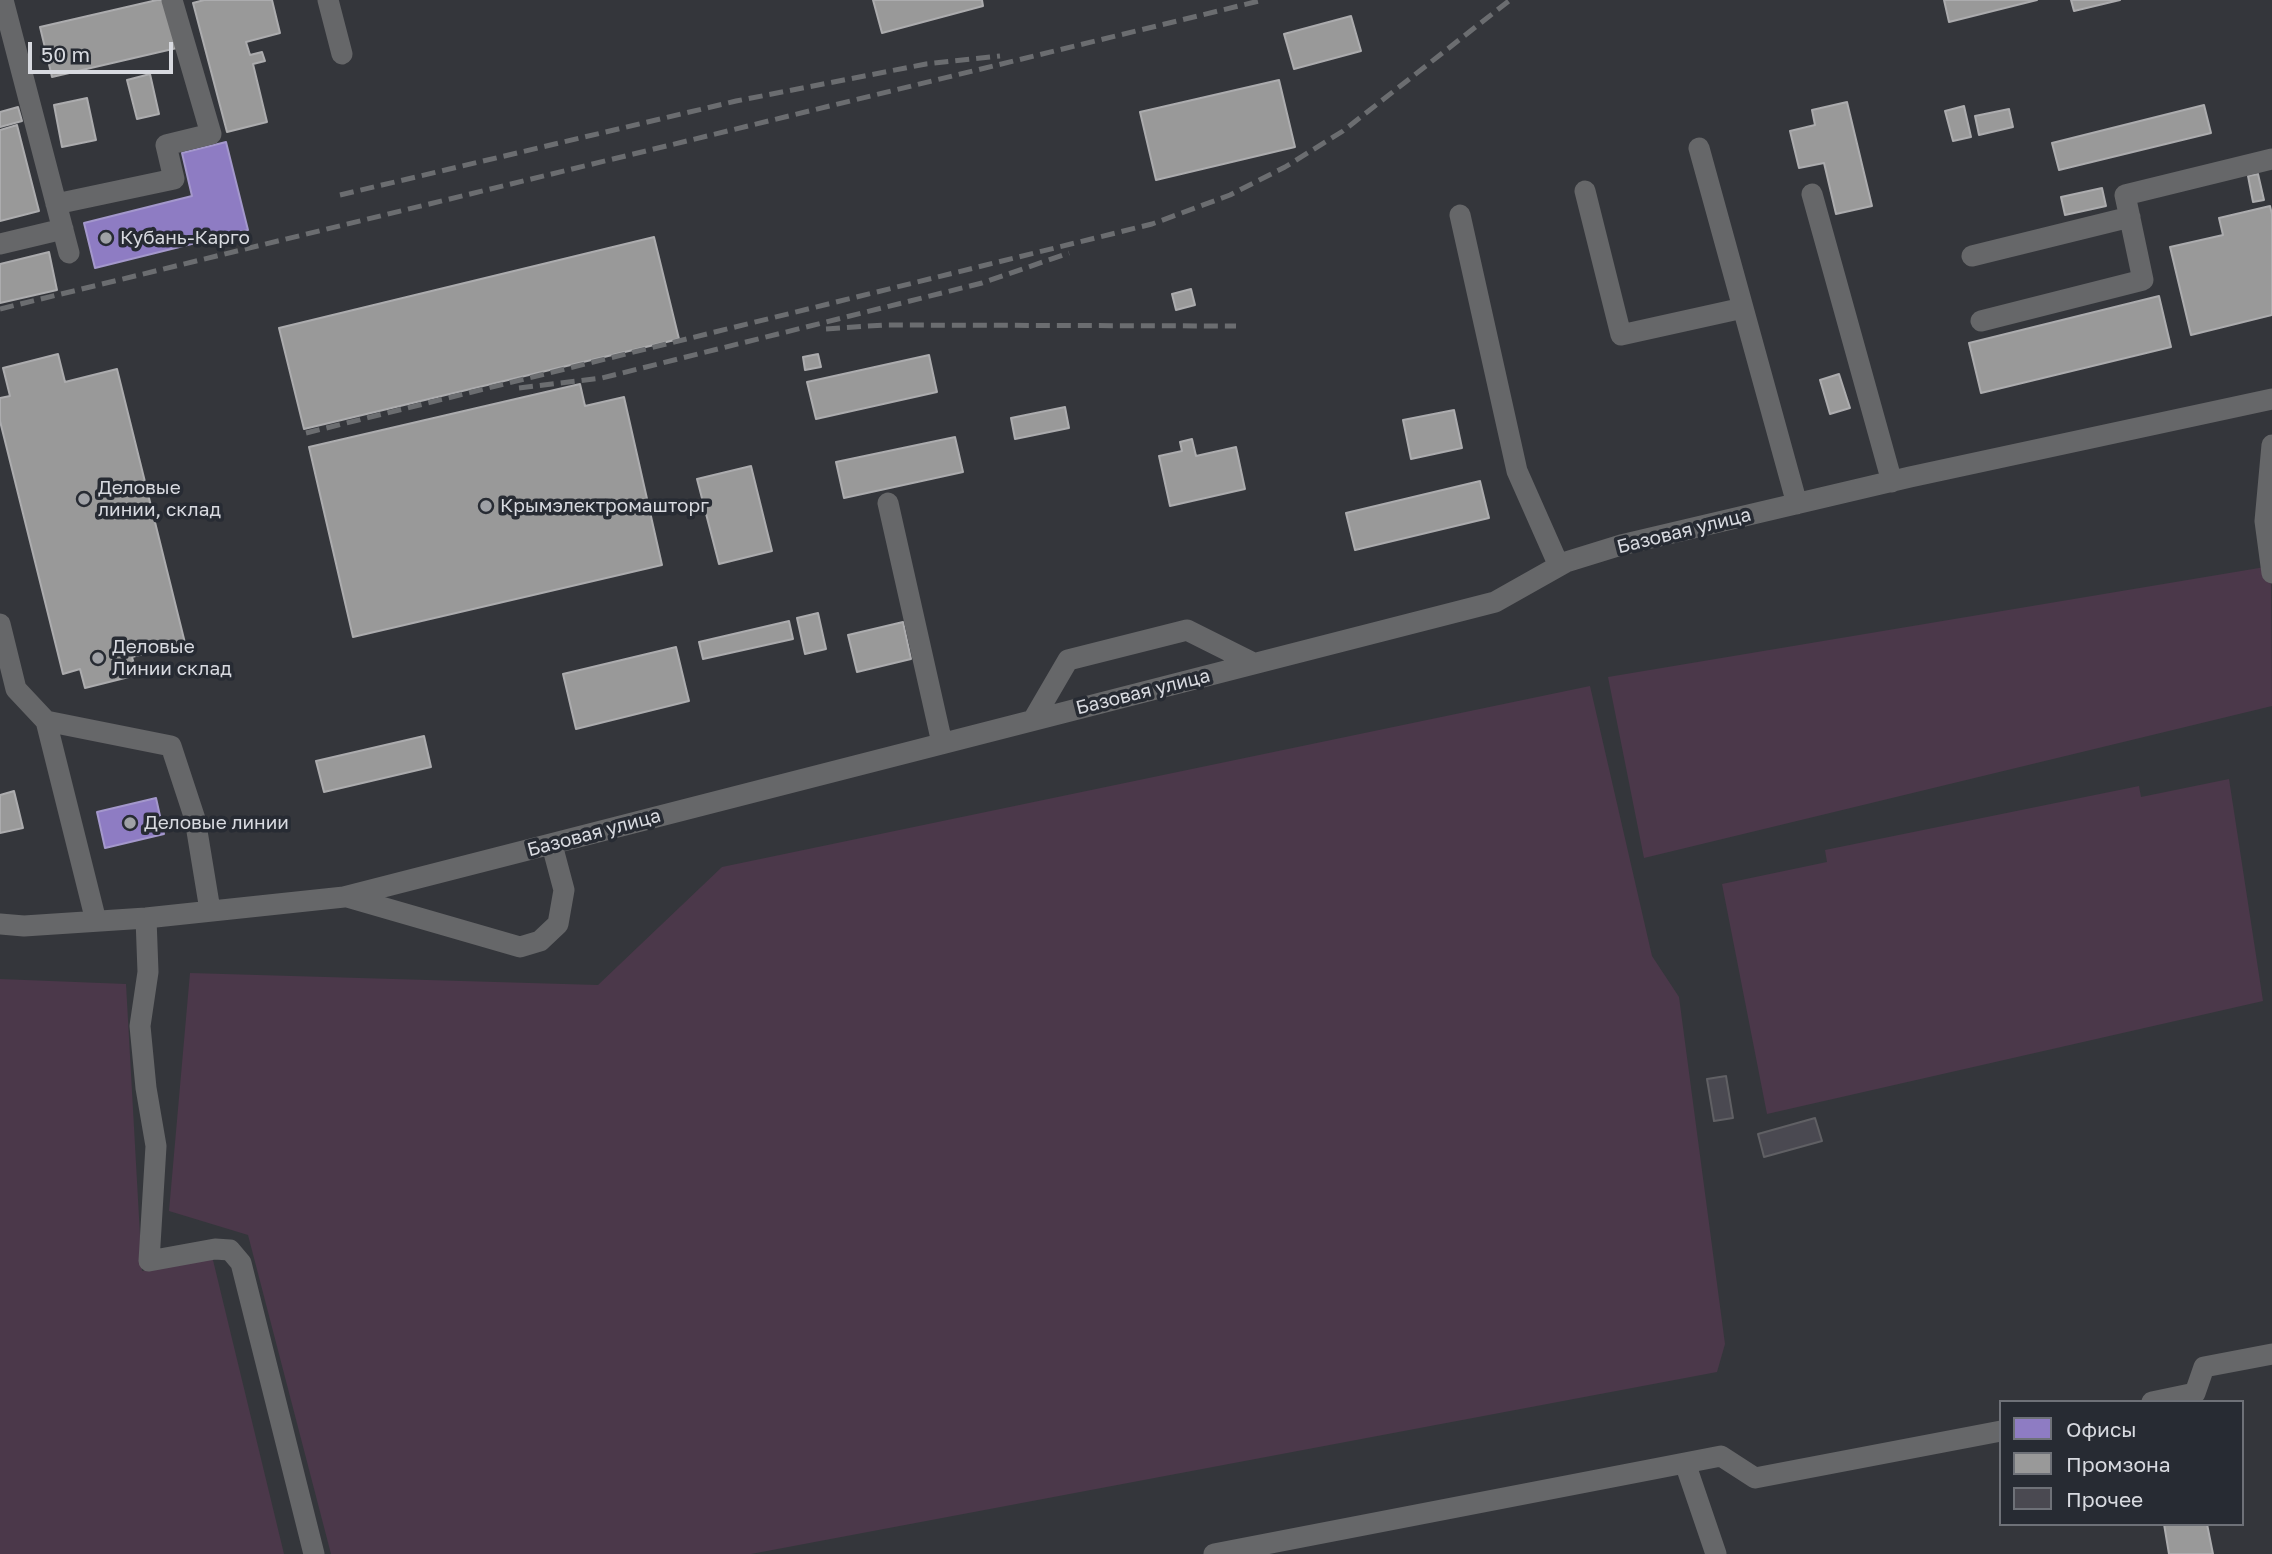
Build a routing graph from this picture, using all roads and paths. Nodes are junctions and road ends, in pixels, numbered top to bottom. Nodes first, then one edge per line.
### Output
1 (3, 0) edge
2 (172, 0) edge
3 (328, 0) edge
4 (342, 54) dead end
5 (1699, 148) dead end
6 (2272, 159) edge
7 (1585, 191) dead end
8 (1812, 194) dead end
9 (56, 204) junction
10 (1460, 215) dead end
11 (2130, 217) junction
12 (63, 229) junction
13 (0, 244) edge
14 (69, 253) dead end
15 (1972, 256) dead end
16 (1743, 308) junction
17 (1981, 321) dead end
18 (2272, 399) edge
19 (2272, 445) edge
20 (1892, 482) junction
21 (888, 503) dead end
22 (1797, 503) junction
23 (1559, 566) junction
24 (2272, 573) edge
25 (0, 624) edge
26 (1253, 663) junction
27 (1032, 720) junction
28 (46, 721) junction
29 (942, 743) junction
30 (552, 845) junction
31 (344, 897) junction
32 (210, 910) junction
33 (146, 918) junction
34 (96, 921) junction
35 (0, 924) edge
36 (2272, 1354) edge
37 (2162, 1400) edge
38 (1999, 1431) edge
39 (1685, 1463) junction
40 (314, 1554) edge
41 (1214, 1554) edge
42 (1716, 1554) edge

1 - 9 street
2 - 9 street
3 - 4 street
5 - 16 street
6 - 11 street
7 - 16 street
8 - 20 street
9 - 12 street
10 - 23 street
11 - 15 street
11 - 17 street
12 - 13 street
12 - 14 street
16 - 22 street
18 - 20 street, Базовая улица
19 - 24 street
20 - 22 street, Базовая улица
21 - 29 street
22 - 23 street, Базовая улица
23 - 26 street, Базовая улица
25 - 28 street
26 - 27 street, Базовая улица
26 - 27 street
27 - 29 street, Базовая улица
28 - 32 street
28 - 34 street
29 - 30 street, Базовая улица
30 - 31 street, Базовая улица
30 - 31 street
31 - 32 street, Базовая улица
32 - 33 street, Базовая улица
33 - 34 street, Базовая улица
33 - 40 street
34 - 35 street, Базовая улица
36 - 37 street
38 - 39 street
39 - 41 street
39 - 42 street

